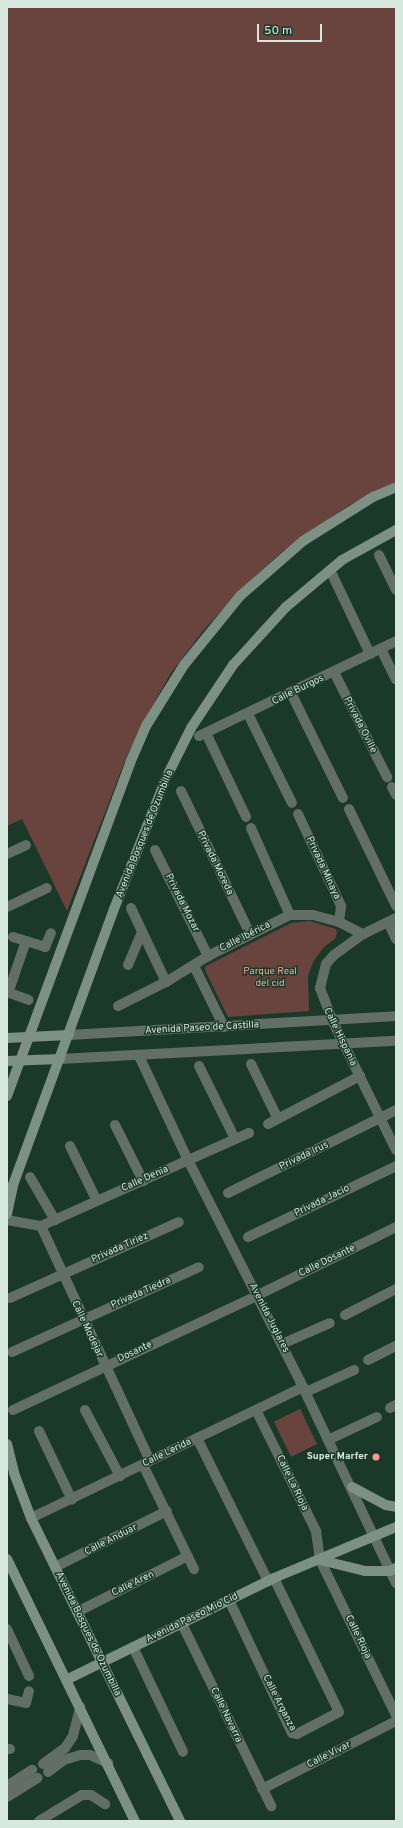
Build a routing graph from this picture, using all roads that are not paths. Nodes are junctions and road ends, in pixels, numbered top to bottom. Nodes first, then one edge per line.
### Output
1 (396, 487) edge
2 (396, 530) edge
3 (379, 555) dead end
4 (330, 570) junction
5 (396, 590) edge
6 (396, 641) edge
7 (380, 649) junction
8 (370, 654) junction
9 (334, 672) junction
10 (396, 680) edge
11 (291, 693) junction
12 (248, 714) junction
13 (387, 777) dead end
14 (181, 791) dead end
15 (343, 798) dead end
16 (292, 803) dead end
17 (349, 809) dead end
18 (298, 814) dead end
19 (246, 817) dead end
20 (251, 828) dead end
21 (26, 844) dead end
22 (155, 850) dead end
23 (7, 854) edge
24 (47, 888) dead end
25 (396, 906) edge
26 (7, 907) edge
27 (131, 908) dead end
28 (290, 915) junction
29 (392, 920) edge
30 (339, 922) junction
31 (142, 932) junction
32 (51, 933) dead end
33 (250, 934) junction
34 (363, 934) junction
35 (13, 937) dead end
36 (396, 938) edge
37 (26, 941) junction
38 (208, 956) junction
39 (128, 965) dead end
40 (194, 966) junction
41 (166, 982) junction
42 (7, 993) edge
43 (29, 1000) dead end
44 (118, 1006) dead end
45 (396, 1016) edge
46 (332, 1020) junction
47 (224, 1028) junction
48 (69, 1035) junction
49 (28, 1037) junction
50 (7, 1038) edge
51 (396, 1041) edge
52 (343, 1044) junction
53 (139, 1056) junction
54 (60, 1059) junction
55 (20, 1060) junction
56 (7, 1061) edge
57 (251, 1064) dead end
58 (199, 1066) dead end
59 (360, 1076) junction
60 (7, 1096) edge
61 (396, 1110) edge
62 (380, 1118) junction
63 (278, 1119) junction
64 (268, 1124) dead end
65 (115, 1125) dead end
66 (249, 1132) dead end
67 (235, 1138) junction
68 (70, 1146) dead end
69 (396, 1150) edge
70 (188, 1160) junction
71 (396, 1166) edge
72 (30, 1177) dead end
73 (143, 1180) junction
74 (228, 1193) dead end
75 (97, 1201) junction
76 (7, 1214) edge
77 (7, 1220) edge
78 (55, 1220) junction
79 (179, 1222) dead end
80 (41, 1226) junction
81 (396, 1227) edge
82 (248, 1236) dead end
83 (199, 1267) dead end
84 (62, 1274) junction
85 (396, 1289) edge
86 (258, 1296) junction
87 (10, 1298) dead end
88 (345, 1315) dead end
89 (83, 1319) junction
90 (330, 1323) dead end
91 (282, 1344) junction
92 (396, 1346) edge
93 (12, 1352) dead end
94 (368, 1360) dead end
95 (105, 1366) junction
96 (354, 1370) dead end
97 (304, 1389) junction
98 (13, 1410) dead end
99 (86, 1410) dead end
100 (256, 1410) junction
101 (377, 1418) dead end
102 (39, 1431) dead end
103 (198, 1438) junction
104 (328, 1440) junction
105 (7, 1444) edge
106 (146, 1463) junction
107 (120, 1476) junction
108 (352, 1487) junction
109 (72, 1500) junction
110 (396, 1507) edge
111 (166, 1511) junction
112 (32, 1518) junction
113 (396, 1527) edge
114 (374, 1538) junction
115 (188, 1556) junction
116 (7, 1559) edge
117 (320, 1560) junction
118 (56, 1568) junction
119 (194, 1569) dead end
120 (393, 1569) edge
121 (271, 1580) junction
122 (396, 1583) edge
123 (229, 1600) junction
124 (77, 1612) junction
125 (182, 1624) junction
126 (7, 1629) edge
127 (11, 1647) edge
128 (133, 1647) junction
129 (102, 1663) junction
130 (29, 1676) dead end
131 (66, 1680) junction
132 (29, 1691) dead end
133 (7, 1698) edge
134 (80, 1707) junction
135 (396, 1715) edge
136 (396, 1721) edge
137 (183, 1752) dead end
138 (108, 1763) junction
139 (35, 1774) dead end
140 (23, 1782) junction
141 (7, 1786) edge
142 (262, 1789) junction
143 (7, 1797) edge
144 (106, 1804) dead end
145 (271, 1806) dead end
146 (39, 1821) edge
147 (135, 1821) edge
148 (180, 1821) edge

1 - 49 main road
2 - 4 main road, Avenida Bosques de Ozumbilla
3 - 5 street
4 - 8 street
4 - 48 main road, Avenida Bosques de Ozumbilla
6 - 7 street, Calle Burgos
7 - 8 street, Calle Burgos
7 - 10 street
8 - 9 street, Calle Burgos
9 - 11 street, Calle Burgos
9 - 13 street, Privada Oville
11 - 12 street, Calle Burgos
11 - 15 street
12 - 16 street
12 - 19 street, Calle Burgos
14 - 33 street, Privada Moreda
17 - 25 street
18 - 30 street, Privada Minaya
20 - 28 street
21 - 23 street
22 - 38 street, Privada Mozar
24 - 26 street
27 - 31 street
28 - 30 street, Calle Ibérica
28 - 33 street, Calle Ibérica
29 - 34 street, Calle Hispania
29 - 36 street
30 - 34 street, Calle Ibérica
31 - 39 street
31 - 41 street
32 - 37 street
33 - 38 street, Calle Ibérica
34 - 46 street, Calle Hispania
35 - 37 street
37 - 42 street
38 - 40 street, Calle Ibérica
40 - 41 street, Calle Ibérica
40 - 47 street
41 - 44 street, Calle Ibérica
42 - 43 street
45 - 46 street, Avenida Paseo de Castilla
46 - 47 street, Avenida Paseo de Castilla
46 - 52 street, Calle Hispania
47 - 48 street, Avenida Paseo de Castilla
48 - 49 main road, Avenida Paseo de Castilla
48 - 54 main road, Avenida Bosques de Ozumbilla
49 - 50 main road, Avenida Paseo de Castilla
49 - 55 main road
51 - 52 street
52 - 53 street
52 - 59 street, Calle Hispania
53 - 54 street
53 - 70 street, Avenida Juglares
54 - 55 main road
54 - 76 main road, Avenida Bosques de Ozumbilla
55 - 56 main road
55 - 60 main road
57 - 63 street
58 - 67 street
59 - 62 street, Calle Hispania
59 - 63 street
61 - 62 street, Privada Irus
62 - 69 street, Calle Hispania
62 - 74 street, Privada Irus
63 - 64 street
65 - 73 street
66 - 67 street, Calle Denia
67 - 70 street, Calle Denia
68 - 75 street
70 - 73 street, Calle Denia
70 - 86 street, Avenida Juglares
71 - 82 street, Privada Jacio
72 - 78 street
73 - 75 street, Calle Denia
75 - 78 street, Calle Denia
77 - 80 street
78 - 80 street, Calle Denia
79 - 84 street, Privada Tiriez
80 - 84 street, Calle Modejar
81 - 86 street, Calle Dosante
83 - 89 street, Privada Tiedra
84 - 87 street, Privada Tiriez
84 - 89 street, Calle Modejar
85 - 88 street
86 - 91 street, Avenida Juglares
86 - 95 street, Dosante
89 - 93 street, Privada Tiedra
89 - 95 street, Calle Modejar
90 - 91 street
91 - 97 street, Avenida Juglares
92 - 94 street
95 - 98 street, Dosante
95 - 106 street, Calle Modejar
96 - 97 street, Calle Lerida
97 - 100 street, Calle Lerida
97 - 104 street, Avenida Juglares
99 - 107 street
100 - 103 street, Calle Lerida
100 - 117 street, Calle La Rioja
101 - 104 street
102 - 109 street
103 - 106 street, Calle Lerida
103 - 121 street, Calle Arganza
104 - 108 street, Avenida Juglares
105 - 112 main road, Avenida Bosques de Ozumbilla
106 - 107 street, Calle Lerida
106 - 111 street, Calle Modejar
107 - 109 street, Calle Lerida
108 - 110 main road
108 - 114 street, Avenida Juglares
109 - 112 street, Calle Lerida
111 - 115 street, Calle Modejar
111 - 118 street, Calle Anduar
112 - 118 main road, Avenida Bosques de Ozumbilla
113 - 114 main road, Avenida Paseo Mio Cid
114 - 117 main road, Avenida Paseo Mio Cid
114 - 120 street, Avenida Juglares
115 - 119 street, Calle Modejar
115 - 124 street, Calle Aren
116 - 131 main road
117 - 120 main road
117 - 121 main road, Avenida Paseo Mio Cid
117 - 135 street, Calle Rioja
118 - 124 main road, Avenida Bosques de Ozumbilla
120 - 122 street, Avenida Juglares
121 - 123 main road, Avenida Paseo Mio Cid
121 - 123 street, Calle Arganza
123 - 125 main road, Avenida Paseo Mio Cid
124 - 129 main road, Avenida Bosques de Ozumbilla
125 - 128 main road, Avenida Paseo Mio Cid
125 - 142 street, Calle Navarra
126 - 127 street
127 - 130 street
128 - 129 main road, Avenida Paseo Mio Cid
128 - 137 street
129 - 131 main road, Avenida Paseo Mio Cid
129 - 148 main road, Avenida Bosques de Ozumbilla
131 - 134 main road
132 - 133 street
134 - 138 main road
134 - 138 street
136 - 142 street, Calle Vivar
138 - 147 main road
139 - 140 street
140 - 141 street
140 - 143 street
142 - 145 street, Calle Navarra
144 - 146 street

